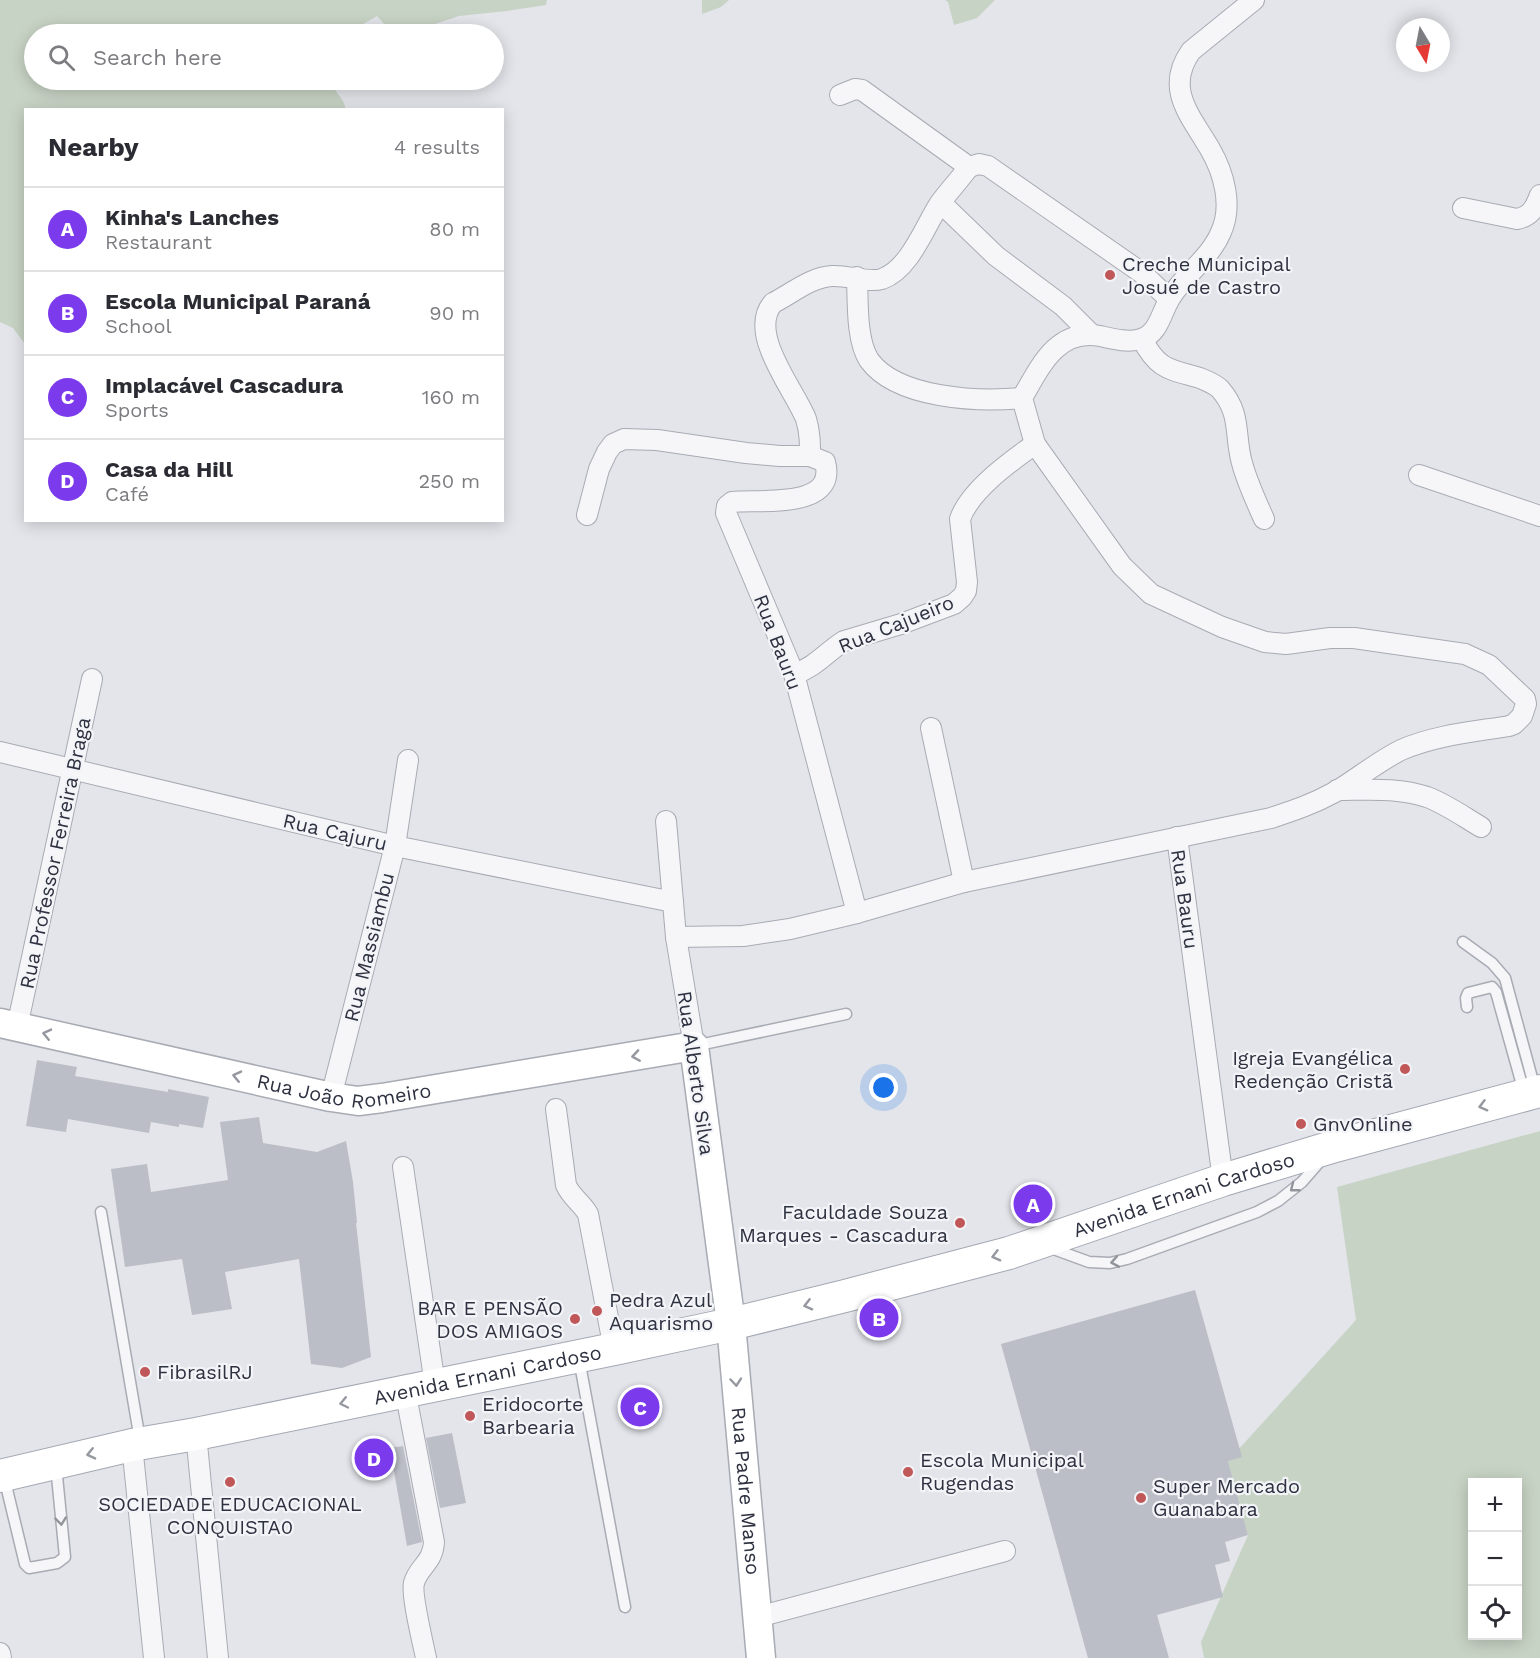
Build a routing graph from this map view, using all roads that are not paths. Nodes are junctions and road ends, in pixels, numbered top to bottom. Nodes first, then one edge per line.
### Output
1 (1254, 0) edge
2 (840, 95) dead end
3 (969, 167) junction
4 (1540, 195) edge
5 (941, 203) junction
6 (1463, 208) dead end
7 (856, 277) junction
8 (1169, 298) junction
9 (1091, 334) junction
10 (1142, 339) junction
11 (1022, 398) junction
12 (1035, 444) junction
13 (810, 456) junction
14 (1419, 475) dead end
15 (587, 515) dead end
16 (1540, 516) edge
17 (1264, 519) dead end
18 (794, 674) junction
19 (92, 680) dead end
20 (1533, 702) edge
21 (930, 728) dead end
22 (0, 752) edge
23 (408, 760) dead end
24 (73, 769) junction
25 (1337, 790) junction
26 (666, 821) dead end
27 (1481, 827) dead end
28 (1177, 837) junction
29 (395, 846) junction
30 (964, 882) junction
31 (673, 902) junction
32 (857, 913) junction
33 (676, 937) junction
34 (1462, 942) dead end
35 (1467, 1007) dead end
36 (846, 1014) dead end
37 (8, 1025) edge
38 (693, 1046) junction
39 (1534, 1093) edge
40 (331, 1097) junction
41 (556, 1108) dead end
42 (1335, 1146) junction
43 (403, 1167) dead end
44 (1223, 1180) junction
45 (100, 1212) dead end
46 (1037, 1243) junction
47 (731, 1324) junction
48 (614, 1349) junction
49 (578, 1356) junction
50 (420, 1388) junction
51 (196, 1434) junction
52 (136, 1444) junction
53 (55, 1463) junction
54 (2, 1475) edge
55 (1005, 1551) dead end
56 (625, 1607) dead end
57 (758, 1617) junction
58 (0, 1653) edge
59 (1, 1658) edge
60 (154, 1658) edge
61 (218, 1658) edge
62 (426, 1658) edge
63 (761, 1658) edge

1 - 8 street
2 - 3 street
3 - 5 street
3 - 8 street
4 - 6 street
5 - 7 street
5 - 9 street
7 - 11 street
7 - 13 street
8 - 10 street
9 - 10 street
9 - 11 street
10 - 17 street
11 - 12 street
12 - 18 street, Rua Cajueiro
12 - 20 street
13 - 15 street
13 - 18 street, Rua Bauru
14 - 16 street
18 - 32 street, Rua Bauru
19 - 24 street, Rua Professor Ferreira Braga
20 - 25 street
21 - 30 street
22 - 24 street, Rua Cajuru
23 - 29 street, Rua Massiambu
24 - 29 street, Rua Cajuru
24 - 37 street, Rua Professor Ferreira Braga
25 - 27 street
25 - 28 street
26 - 31 street, Rua Alberto Silva
28 - 30 street, Rua Bauru
28 - 44 street, Rua Bauru
29 - 31 street, Rua Cajuru
29 - 40 street, Rua Massiambu
30 - 32 street, Rua Bauru
31 - 33 street, Rua Alberto Silva
32 - 33 street, Rua Bauru
33 - 38 street, Rua Alberto Silva
34 - 39 lane
35 - 39 lane
36 - 38 lane
40 -> 37 street, Rua João Romeiro
38 -> 40 street, Rua João Romeiro
38 - 47 street, Rua Alberto Silva
39 -> 42 main road, Avenida Ernani Cardoso
41 - 48 street
42 - 44 main road, Avenida Ernani Cardoso
42 -> 46 lane
43 - 50 street
44 - 46 main road, Avenida Ernani Cardoso
45 - 52 lane
46 -> 47 main road, Avenida Ernani Cardoso
47 - 48 main road, Avenida Ernani Cardoso
47 -> 57 street, Rua Padre Manso
48 - 49 main road, Avenida Ernani Cardoso
49 - 50 main road, Avenida Ernani Cardoso
49 - 56 lane
50 -> 51 main road, Avenida Ernani Cardoso
50 - 62 street
51 - 52 main road, Avenida Ernani Cardoso
51 - 61 street
52 -> 53 main road, Avenida Ernani Cardoso
52 - 60 street
53 - 54 main road, Avenida Ernani Cardoso
53 -> 54 lane
55 - 57 street
57 - 63 street, Rua Padre Manso
58 - 59 street

